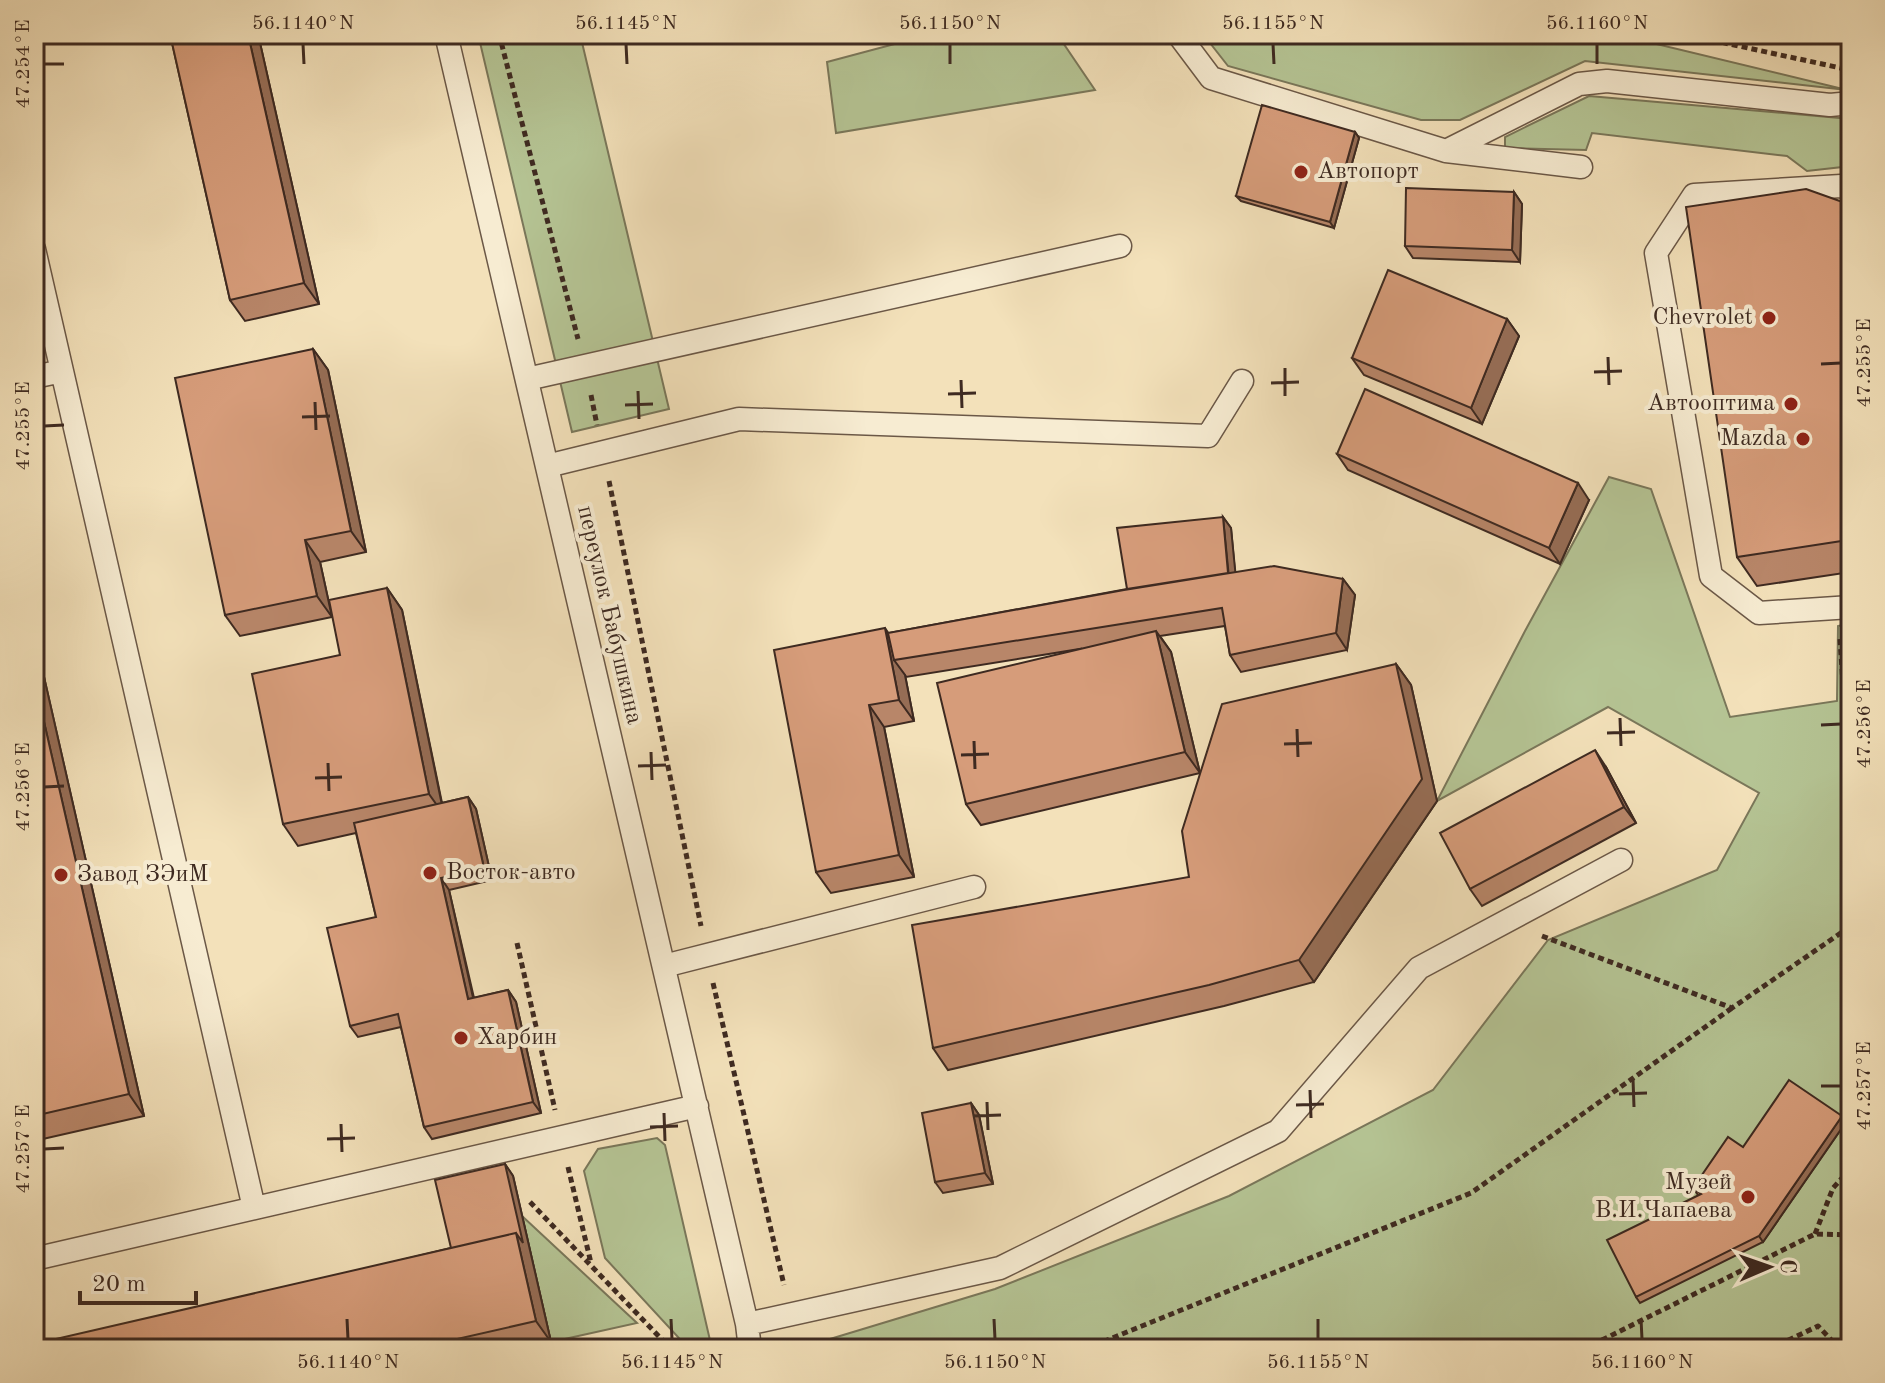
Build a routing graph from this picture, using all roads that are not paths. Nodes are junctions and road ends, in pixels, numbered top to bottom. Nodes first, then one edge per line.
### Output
1 (446, 34) edge
2 (1178, 34) edge
3 (1851, 103) edge
4 (1446, 151) junction
5 (1581, 167) dead end
6 (1851, 190) edge
7 (1120, 246) dead end
8 (34, 249) edge
9 (62, 371) junction
10 (34, 377) edge
11 (527, 379) junction
12 (1242, 381) dead end
13 (547, 466) junction
14 (1844, 607) edge
15 (1621, 860) dead end
16 (974, 887) dead end
17 (664, 966) junction
18 (697, 1106) junction
19 (254, 1208) junction
20 (34, 1259) edge
21 (747, 1324) junction
22 (750, 1349) edge

1 - 11 lane, переулок Бабушкина
2 - 4 lane
3 - 4 lane
4 - 5 lane
6 - 14 lane
7 - 11 lane
8 - 9 lane
9 - 10 lane
9 - 19 lane
11 - 13 lane, переулок Бабушкина
12 - 13 lane
13 - 17 lane, переулок Бабушкина
15 - 21 lane
16 - 17 lane
17 - 18 lane, переулок Бабушкина
18 - 19 lane
18 - 21 lane, переулок Бабушкина
19 - 20 lane
21 - 22 lane, переулок Бабушкина

